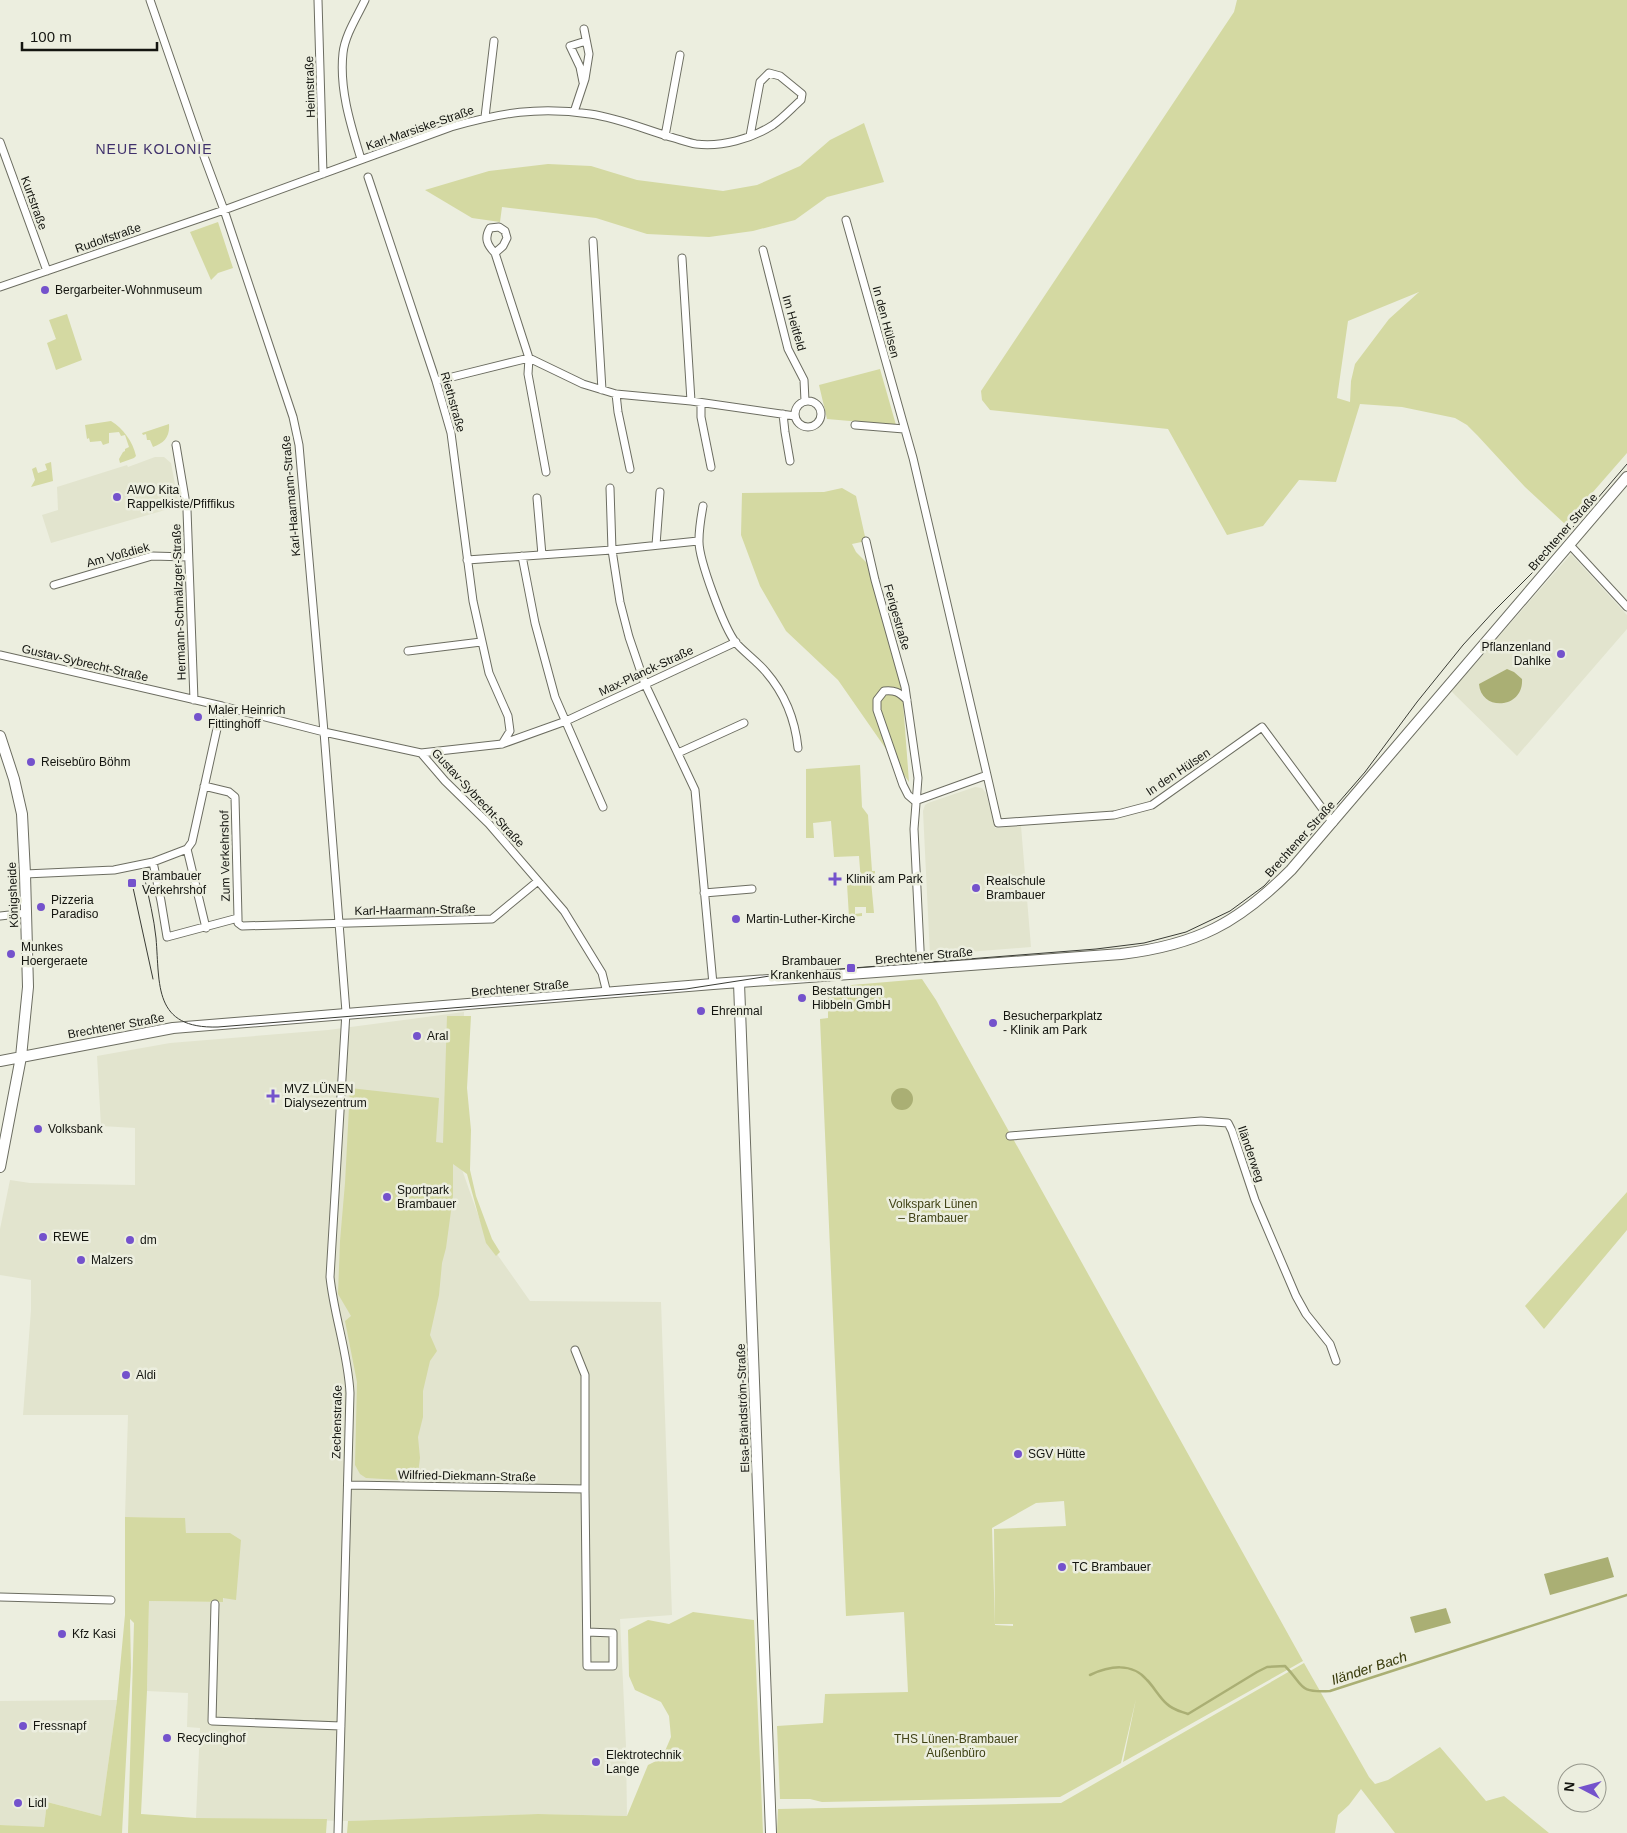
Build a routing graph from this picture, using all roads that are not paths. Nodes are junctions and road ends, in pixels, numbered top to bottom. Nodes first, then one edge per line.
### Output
1 (150, 0) edge
2 (318, 0) edge
3 (365, 0) edge
4 (584, 29) dead end
5 (494, 41) dead end
6 (586, 41) junction
7 (680, 55) dead end
8 (583, 84) junction
9 (574, 112) junction
10 (486, 117) junction
11 (665, 136) junction
12 (750, 136) junction
13 (0, 142) edge
14 (361, 159) junction
15 (323, 174) junction
16 (368, 177) dead end
17 (224, 210) junction
18 (846, 220) dead end
19 (593, 241) dead end
20 (763, 250) dead end
21 (495, 253) dead end
22 (682, 258) dead end
23 (47, 271) junction
24 (0, 287) edge
25 (529, 358) junction
26 (436, 381) junction
27 (602, 390) junction
28 (616, 394) junction
29 (691, 401) junction
30 (805, 401) junction
31 (701, 402) junction
32 (783, 414) junction
33 (795, 416) junction
34 (855, 425) dead end
35 (904, 429) junction
36 (176, 445) dead end
37 (790, 461) dead end
38 (711, 467) dead end
39 (630, 469) dead end
40 (546, 472) dead end
41 (1627, 477) edge
42 (610, 488) dead end
43 (660, 492) dead end
44 (537, 498) dead end
45 (703, 506) dead end
46 (866, 540) dead end
47 (698, 541) junction
48 (1569, 544) junction
49 (656, 546) junction
50 (612, 550) junction
51 (542, 555) junction
52 (522, 556) junction
53 (188, 557) junction
54 (467, 560) junction
55 (54, 585) dead end
56 (1627, 607) edge
57 (481, 642) junction
58 (736, 642) junction
59 (408, 651) dead end
60 (0, 655) edge
61 (645, 684) junction
62 (194, 700) junction
63 (907, 700) junction
64 (222, 706) junction
65 (566, 721) junction
66 (744, 723) dead end
67 (324, 732) junction
68 (0, 736) edge
69 (502, 744) junction
70 (798, 748) dead end
71 (421, 753) junction
72 (678, 753) junction
73 (987, 775) junction
74 (204, 786) junction
75 (915, 801) junction
76 (603, 806) dead end
77 (1332, 823) junction
78 (187, 849) junction
79 (153, 862) junction
80 (25, 874) junction
81 (538, 881) junction
82 (752, 888) dead end
83 (704, 893) junction
84 (27, 913) junction
85 (0, 916) edge
86 (238, 918) junction
87 (340, 923) junction
88 (242, 926) joint
89 (206, 928) junction
90 (921, 969) junction
91 (739, 983) junction
92 (713, 984) junction
93 (608, 993) junction
94 (346, 1014) junction
95 (22, 1057) junction
96 (0, 1061) edge
97 (1010, 1136) dead end
98 (0, 1166) edge
99 (575, 1350) dead end
100 (1336, 1361) dead end
101 (348, 1485) junction
102 (585, 1489) junction
103 (0, 1597) edge
104 (111, 1600) dead end
105 (215, 1604) dead end
106 (587, 1632) junction
107 (341, 1726) junction
108 (338, 1833) edge
109 (771, 1833) edge

1 - 17 street, Karl-Haarmann-Straße
2 - 15 street, Heimstraße
3 - 14 street
4 - 6 street
5 - 10 street, Karl-Marsiske-Straße
6 - 8 street
6 - 8 street
7 - 11 street
8 - 9 street
9 - 10 street, Karl-Marsiske-Straße
9 - 11 street, Karl-Marsiske-Straße
10 - 14 street, Karl-Marsiske-Straße
11 - 12 street, Karl-Marsiske-Straße
12 - 12 street, Karl-Marsiske-Straße
13 - 23 street, Kurtstraße
14 - 15 street
15 - 17 street
16 - 26 street, Riethstraße
17 - 23 street, Rudolfstraße
17 - 67 street, Karl-Haarmann-Straße
18 - 35 street, In den Hülsen
19 - 27 street
20 - 30 street, Im Heitfeld
21 - 25 street
22 - 29 street
23 - 24 street, Rudolfstraße
25 - 26 street
25 - 27 street
25 - 40 street
26 - 54 street, Riethstraße
27 - 28 street
28 - 29 street
28 - 39 street
29 - 31 street
30 - 33 street
30 - 33 street
31 - 32 street
31 - 38 street
32 - 33 street
32 - 37 street
34 - 35 street
35 - 73 street, In den Hülsen
36 - 53 street, Hermann-Schmälzger-Straße
41 - 48 main road, Brechtener Straße
42 - 50 street
43 - 49 street
44 - 51 street
45 - 47 street
46 - 63 street, Ferigestraße
47 - 49 street
47 - 58 street
48 - 56 street
48 - 77 main road, Brechtener Straße
49 - 50 street
50 - 51 street
50 - 61 street
51 - 52 street
52 - 54 street
52 - 65 street
53 - 55 street, Am Voßdiek
53 - 62 street, Hermann-Schmälzger-Straße
54 - 57 street, Riethstraße
57 - 59 street
57 - 69 street, Riethstraße
58 - 61 street, Max-Planck-Straße
58 - 70 street
60 - 62 street, Gustav-Sybrecht-Straße
61 - 65 street, Max-Planck-Straße
61 - 72 street
62 - 64 street, Gustav-Sybrecht-Straße
63 - 75 street, Ferigestraße
63 - 75 street
64 - 67 street, Gustav-Sybrecht-Straße
64 - 74 street, Zum Verkehrshof
65 - 69 street, Max-Planck-Straße
65 - 76 street
66 - 72 street
67 - 71 street, Gustav-Sybrecht-Straße
67 - 87 street, Karl-Haarmann-Straße
68 - 80 main road, Königsheide
69 - 71 street, Max-Planck-Straße
71 - 81 street, Gustav-Sybrecht-Straße
72 - 83 street
73 - 75 street
73 - 77 street, In den Hülsen
74 - 78 street, Zum Verkehrshof
74 - 86 street, Zum Verkehrshof
75 - 90 street, Ferigestraße
77 - 90 main road, Brechtener Straße
78 - 79 street
78 - 89 street, Zum Verkehrshof
79 - 80 street
79 - 89 street, Zum Verkehrshof
80 - 84 main road, Königsheide
81 - 87 street, Karl-Haarmann-Straße
81 - 93 street, Gustav-Sybrecht-Straße
82 - 83 street
83 - 92 street
84 - 85 street
84 - 95 main road, Königsheide
86 - 88 street, Zum Verkehrshof
86 - 89 street, Zum Verkehrshof
87 - 88 street, Karl-Haarmann-Straße
87 - 94 street, Karl-Haarmann-Straße
90 - 91 main road, Brechtener Straße
91 - 92 main road, Brechtener Straße
91 - 109 main road, Elsa-Brändström-Straße
92 - 93 main road, Brechtener Straße
93 - 94 main road, Brechtener Straße
94 - 95 main road, Brechtener Straße
94 - 101 street, Zechenstraße
95 - 96 main road, Brechtener Straße
95 - 98 main road, Königsheide
97 - 100 street, Iländerweg
99 - 102 street
101 - 102 street, Wilfried-Diekmann-Straße
101 - 107 street, Zechenstraße
102 - 106 street
103 - 104 street
105 - 107 street
106 - 106 street
107 - 108 street, Zechenstraße

